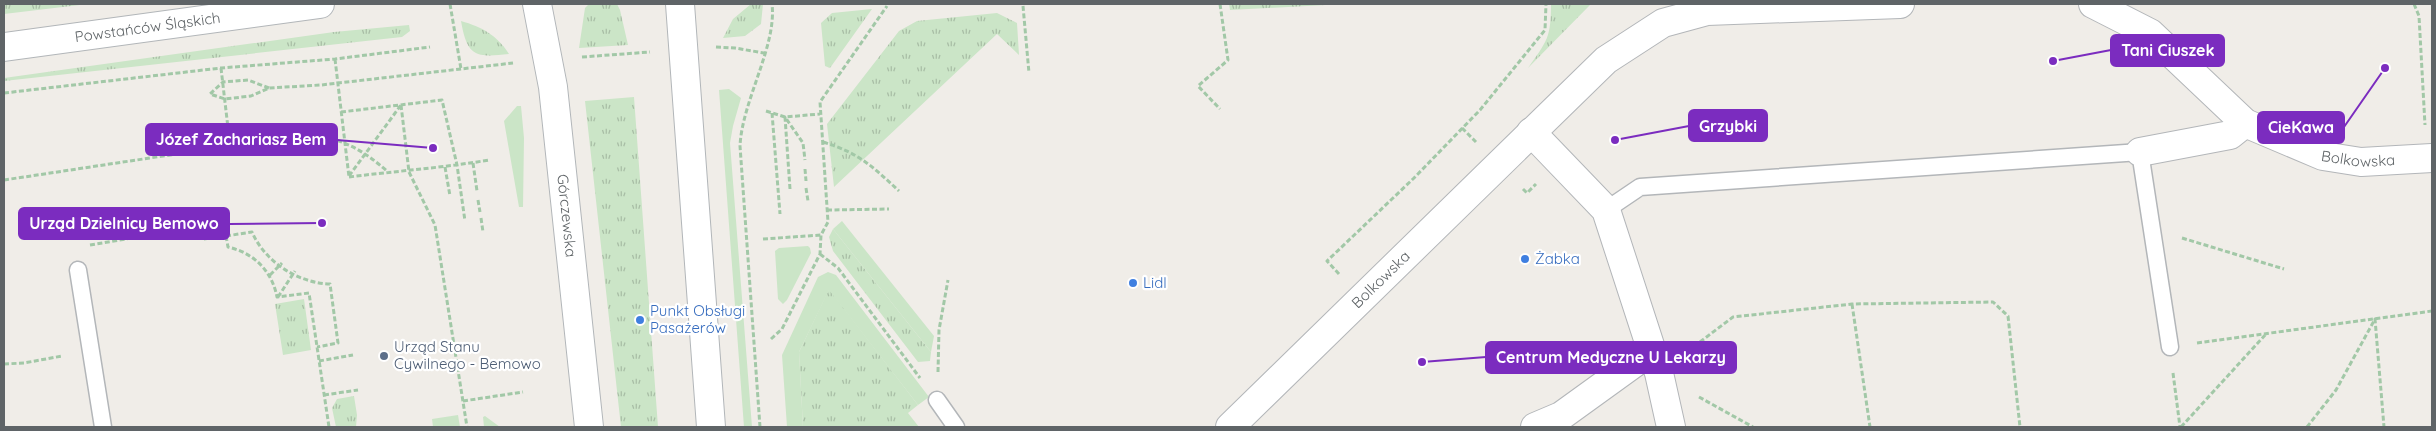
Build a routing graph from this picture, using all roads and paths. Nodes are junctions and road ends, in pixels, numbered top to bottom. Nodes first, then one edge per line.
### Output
1 (320, 4) edge
2 (450, 4) edge
3 (537, 4) edge
4 (680, 4) edge
5 (772, 4) edge
6 (1220, 4) edge
7 (1546, 4) edge
8 (1900, 4) edge
9 (2092, 4) edge
10 (2414, 4) edge
11 (887, 6) dead end
12 (1022, 6) dead end
13 (4, 47) edge
14 (430, 47) dead end
15 (716, 47) dead end
16 (764, 53) junction
17 (633, 54) dead end
18 (578, 58) dead end
19 (335, 59) junction
20 (515, 63) dead end
21 (221, 68) junction
22 (461, 69) junction
23 (1029, 73) dead end
24 (223, 82) junction
25 (338, 83) junction
26 (269, 88) junction
27 (4, 93) edge
28 (225, 99) junction
29 (401, 105) junction
30 (1220, 109) dead end
31 (766, 111) dead end
32 (342, 112) junction
33 (772, 113) junction
34 (820, 114) junction
35 (785, 118) junction
36 (2245, 123) junction
37 (2426, 131) dead end
38 (1531, 132) junction
39 (344, 141) junction
40 (823, 142) junction
41 (230, 145) junction
42 (2140, 152) junction
43 (365, 154) junction
44 (2432, 158) edge
45 (489, 160) dead end
46 (805, 160) dead end
47 (473, 163) junction
48 (457, 165) junction
49 (445, 167) junction
50 (805, 169) dead end
51 (388, 172) junction
52 (408, 172) junction
53 (349, 177) junction
54 (4, 180) edge
55 (806, 181) dead end
56 (806, 188) dead end
57 (790, 189) dead end
58 (477, 191) dead end
59 (899, 191) dead end
60 (450, 196) dead end
61 (478, 200) dead end
62 (808, 201) dead end
63 (889, 209) dead end
64 (827, 210) junction
65 (1606, 210) junction
66 (480, 212) dead end
67 (780, 214) dead end
68 (481, 218) dead end
69 (465, 221) dead end
70 (2150, 228) junction
71 (483, 232) dead end
72 (821, 234) junction
73 (226, 236) junction
74 (763, 239) dead end
75 (91, 244) dead end
76 (820, 254) junction
77 (280, 264) junction
78 (2284, 269) dead end
79 (78, 270) dead end
80 (294, 272) junction
81 (270, 276) junction
82 (948, 280) dead end
83 (278, 297) junction
84 (1363, 299) junction
85 (1852, 304) junction
86 (2432, 311) edge
87 (2375, 320) junction
88 (2266, 334) junction
89 (771, 339) dead end
90 (317, 347) junction
91 (2170, 347) junction
92 (353, 356) dead end
93 (319, 361) junction
94 (32, 362) dead end
95 (1655, 362) junction
96 (4, 364) edge
97 (358, 390) dead end
98 (523, 392) dead end
99 (324, 396) junction
100 (937, 400) junction
101 (463, 401) junction
102 (103, 427) edge
103 (329, 427) edge
104 (467, 427) edge
105 (589, 427) edge
106 (711, 427) edge
107 (760, 427) edge
108 (956, 427) edge
109 (1230, 427) edge
110 (1535, 427) edge
111 (1671, 427) edge
112 (1753, 427) edge
113 (1870, 427) edge
114 (2020, 427) edge
115 (2181, 427) edge
116 (2307, 427) edge
117 (2384, 427) edge

1 - 13 street, Powstańców Śląskich
2 - 22 path
3 - 105 street, Górczewska
4 - 106 street
5 - 16 path
6 - 30 path
7 - 84 path
8 - 38 street, Bolkowska
9 - 36 street, Bolkowska
10 - 37 path
11 - 34 path
12 - 23 path
14 - 19 path
15 - 16 path
16 - 107 path
17 - 18 path
19 - 21 path
19 - 25 path
20 - 22 path
21 - 24 path
21 - 27 path
22 - 25 path
24 - 26 path
24 - 28 path
24 - 28 path
25 - 26 path
25 - 32 path
26 - 28 path
28 - 41 path
29 - 32 path
29 - 43 path
29 - 48 path
29 - 52 path
31 - 33 path
32 - 39 path
33 - 35 path
33 - 67 path
34 - 35 path
34 - 40 path
35 - 46 path
35 - 57 path
36 - 42 street
36 - 44 street, Bolkowska
38 - 65 street
38 - 84 street, Bolkowska
39 - 41 path
39 - 43 path
39 - 53 path
40 - 59 path
40 - 64 path
41 - 54 path
42 - 65 lane
42 - 70 lane
43 - 51 path
43 - 53 path
45 - 47 path
47 - 48 path
47 - 58 path
48 - 49 path
48 - 69 path
49 - 52 path
49 - 60 path
50 - 55 path
51 - 52 path
51 - 53 path
52 - 101 path
56 - 62 path
61 - 66 path
63 - 64 path
64 - 72 path
65 - 95 street
68 - 71 path
70 - 78 path
70 - 91 lane
72 - 74 path
72 - 76 path
73 - 75 path
73 - 77 path
73 - 81 path
76 - 89 path
76 - 100 path
77 - 80 path
77 - 81 path
79 - 102 lane
80 - 83 path
80 - 90 path
81 - 83 path
82 - 100 path
83 - 90 path
84 - 109 street, Bolkowska
85 - 95 path
85 - 113 path
85 - 114 path
86 - 87 path
87 - 88 path
87 - 116 path
87 - 117 path
88 - 91 path
88 - 115 path
90 - 93 path
91 - 115 path
92 - 93 path
93 - 99 path
94 - 96 path
95 - 110 street
95 - 111 street
95 - 112 path
97 - 99 path
98 - 101 path
99 - 103 path
100 - 108 lane
101 - 104 path

